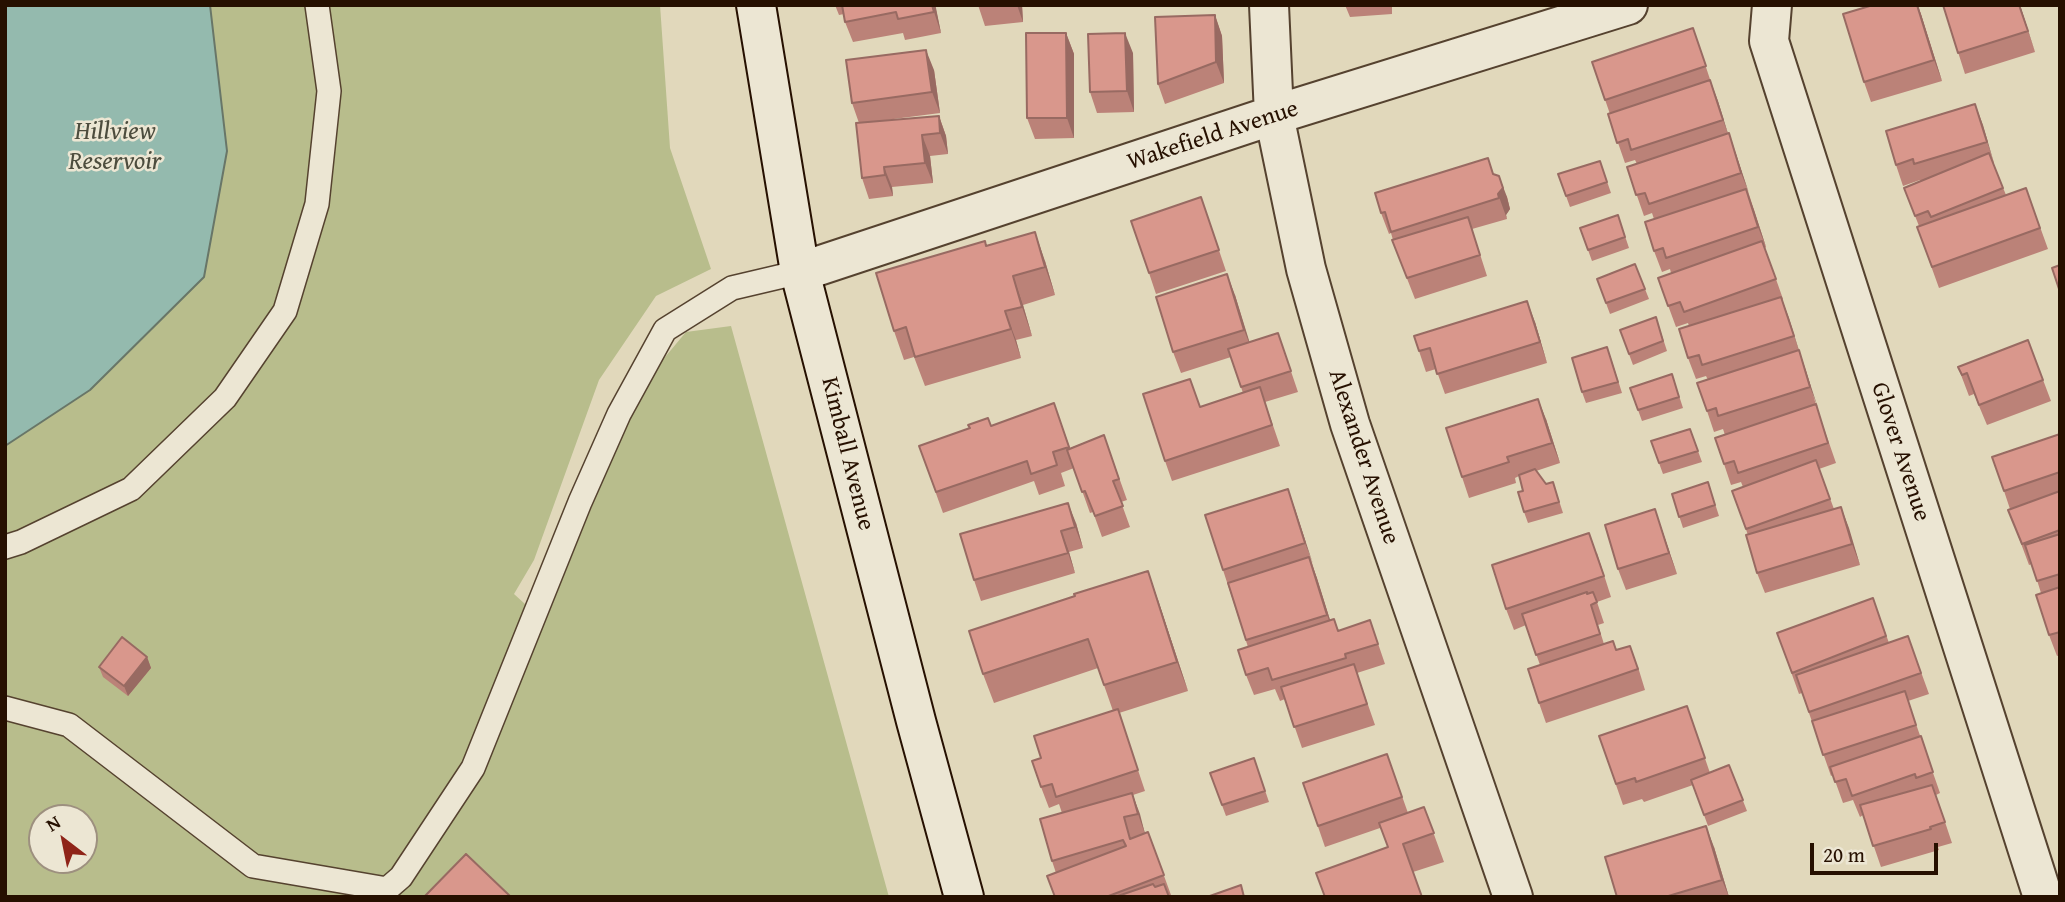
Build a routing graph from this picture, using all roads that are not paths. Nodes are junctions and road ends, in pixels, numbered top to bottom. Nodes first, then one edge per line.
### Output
1 (317, 5) edge
2 (756, 5) edge
3 (1269, 5) edge
4 (1628, 5) edge
5 (1772, 5) edge
6 (1274, 115) junction
7 (800, 272) junction
8 (5, 547) edge
9 (5, 709) edge
10 (382, 893) edge
11 (964, 897) edge
12 (1513, 897) edge
13 (2043, 897) edge

1 - 8 lane
2 - 7 street, Kimball Avenue
3 - 6 street, Alexander Avenue
4 - 6 street, Wakefield Avenue
5 - 13 street, Glover Avenue
6 - 7 street, Wakefield Avenue
6 - 12 street, Alexander Avenue
7 - 10 lane
7 - 11 street, Kimball Avenue
9 - 10 lane

